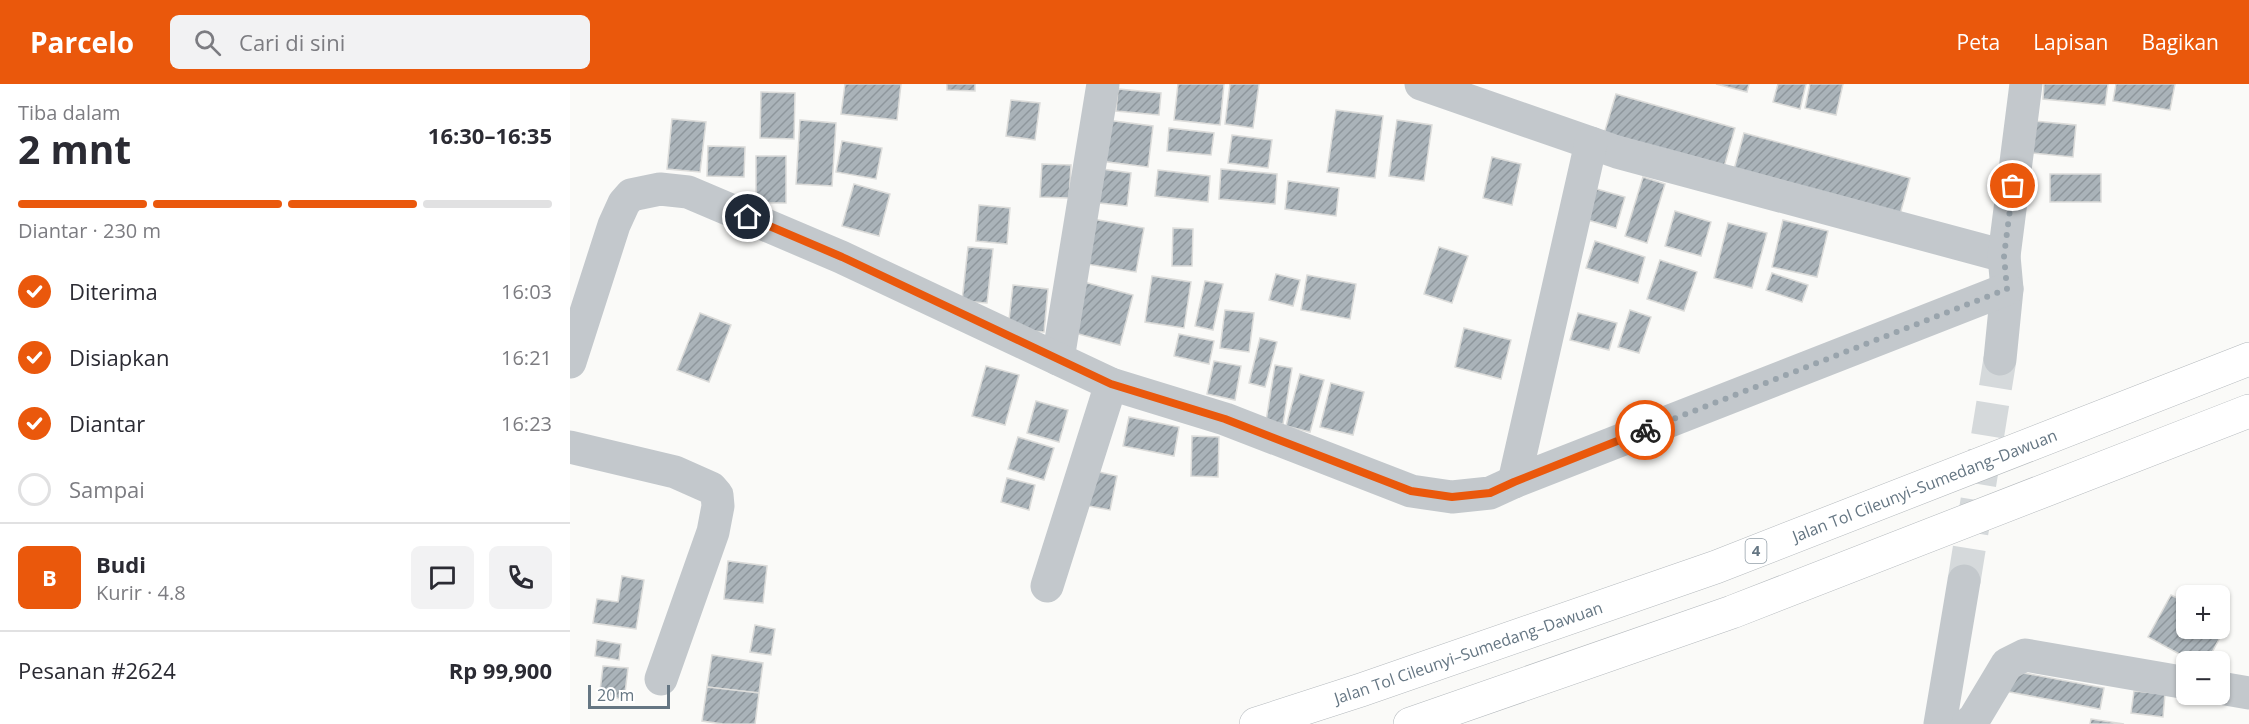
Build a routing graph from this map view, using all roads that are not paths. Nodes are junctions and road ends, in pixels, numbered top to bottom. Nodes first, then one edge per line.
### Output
1 (1103, 84) edge
2 (1420, 84) edge
3 (2026, 84) edge
4 (1591, 143) junction
5 (2004, 256) junction
6 (2007, 289) junction
7 (1058, 359) junction
8 (2000, 359) tunnel mouth
9 (2249, 359) edge
10 (570, 362) edge
11 (1111, 384) junction
12 (2249, 411) edge
13 (570, 447) edge
14 (1514, 482) junction
15 (1964, 581) tunnel mouth
16 (1047, 586) dead end
17 (661, 679) dead end
18 (2176, 680) edge
19 (2230, 690) edge
20 (2249, 693) edge
21 (1256, 724) edge
22 (1410, 724) edge
23 (1940, 724) edge
24 (1968, 724) edge

1 - 7 street
2 - 4 street
3 - 5 street
4 - 5 street
4 - 14 street
5 - 6 street
6 - 8 street
6 - 14 street
7 - 10 street
7 - 11 street
9 - 21 highway, Jalan Tol Cileunyi–Sumedang–Dawuan / 4
11 - 14 street
11 - 16 street
12 - 22 highway
13 - 17 street
15 - 23 street
18 - 24 street
19 - 20 street

